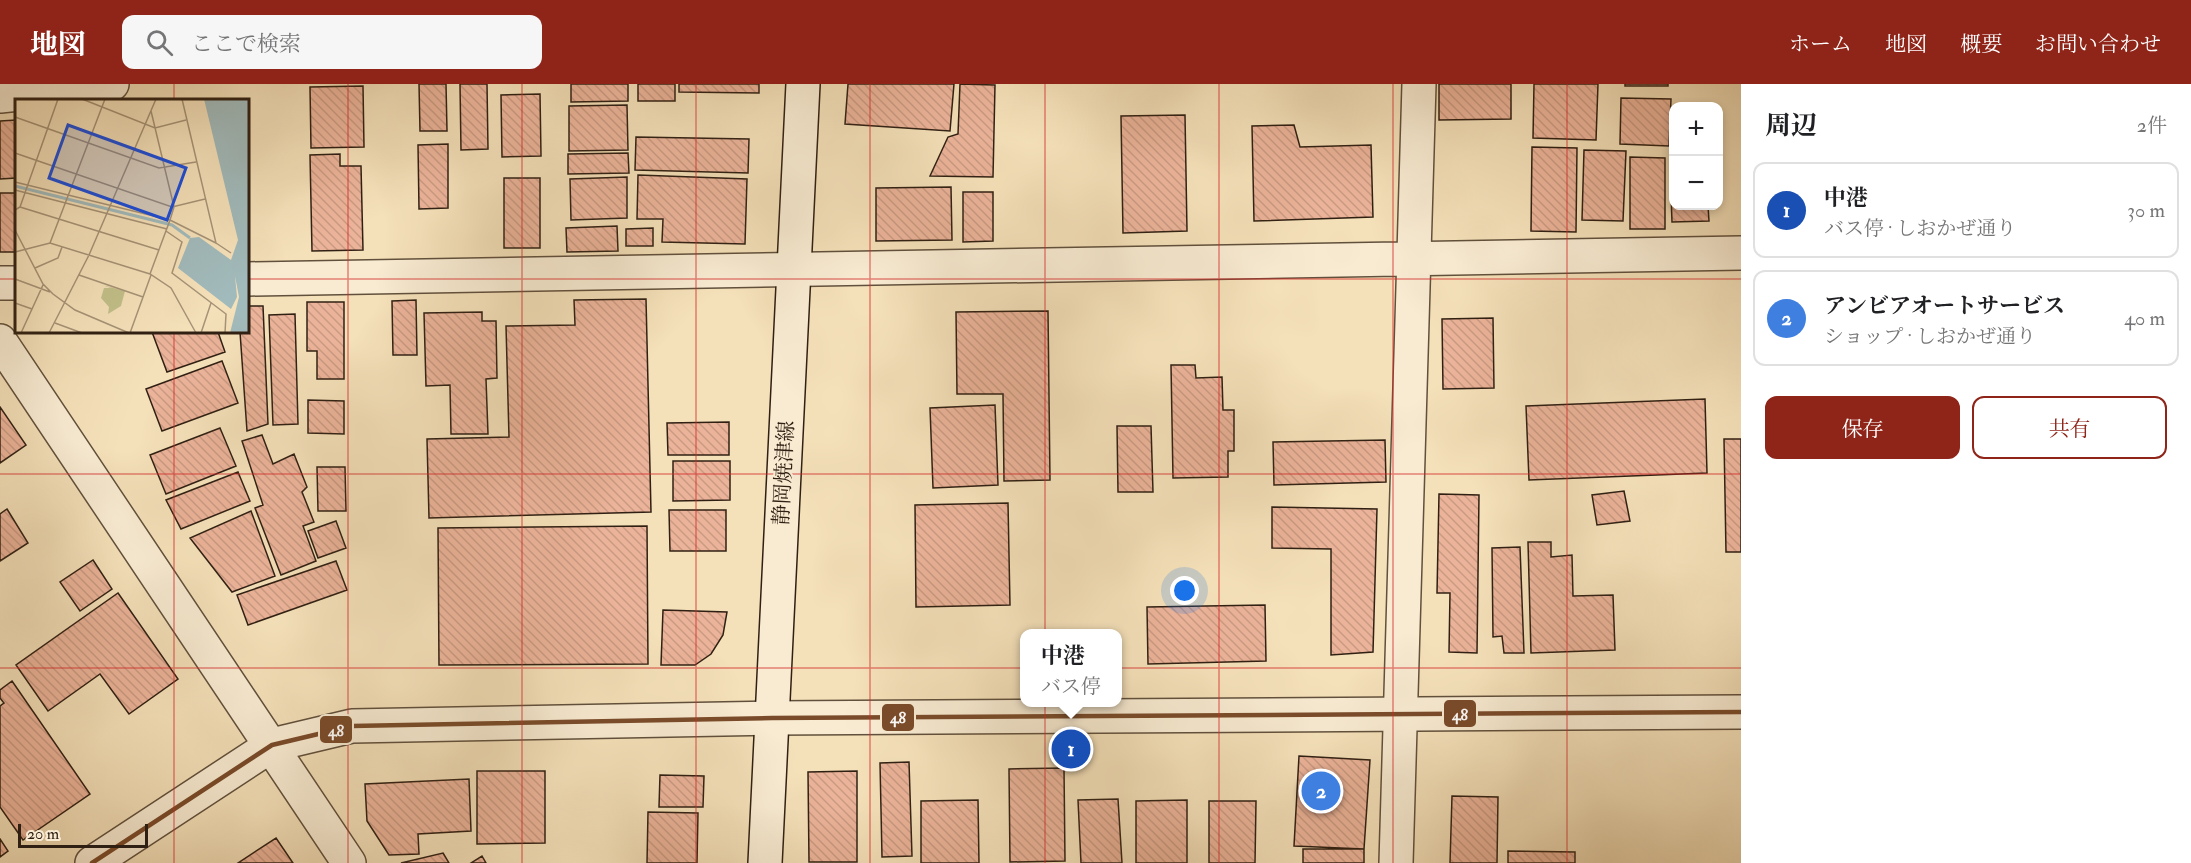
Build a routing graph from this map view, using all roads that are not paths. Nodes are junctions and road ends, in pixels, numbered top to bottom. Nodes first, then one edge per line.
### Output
1 (112, 84) edge
2 (803, 84) edge
3 (1419, 84) edge
4 (0, 96) edge
5 (1741, 253) edge
6 (1414, 258) junction
7 (793, 270) junction
8 (249, 279) edge
9 (0, 341) edge
10 (1741, 712) edge
11 (1400, 714) junction
12 (772, 718) junction
13 (272, 745) junction
14 (92, 863) edge
15 (349, 863) edge
16 (765, 863) edge
17 (1396, 863) edge

1 - 4 street
2 - 7 street, 静岡焼津線
3 - 6 street
5 - 6 street
6 - 7 street
6 - 11 street
7 - 8 street
7 - 12 street, 静岡焼津線
9 - 13 street
10 - 11 street
11 - 12 street
11 - 17 street
12 - 13 street
12 - 16 street, 静岡焼津線
13 - 14 street
13 - 15 street

